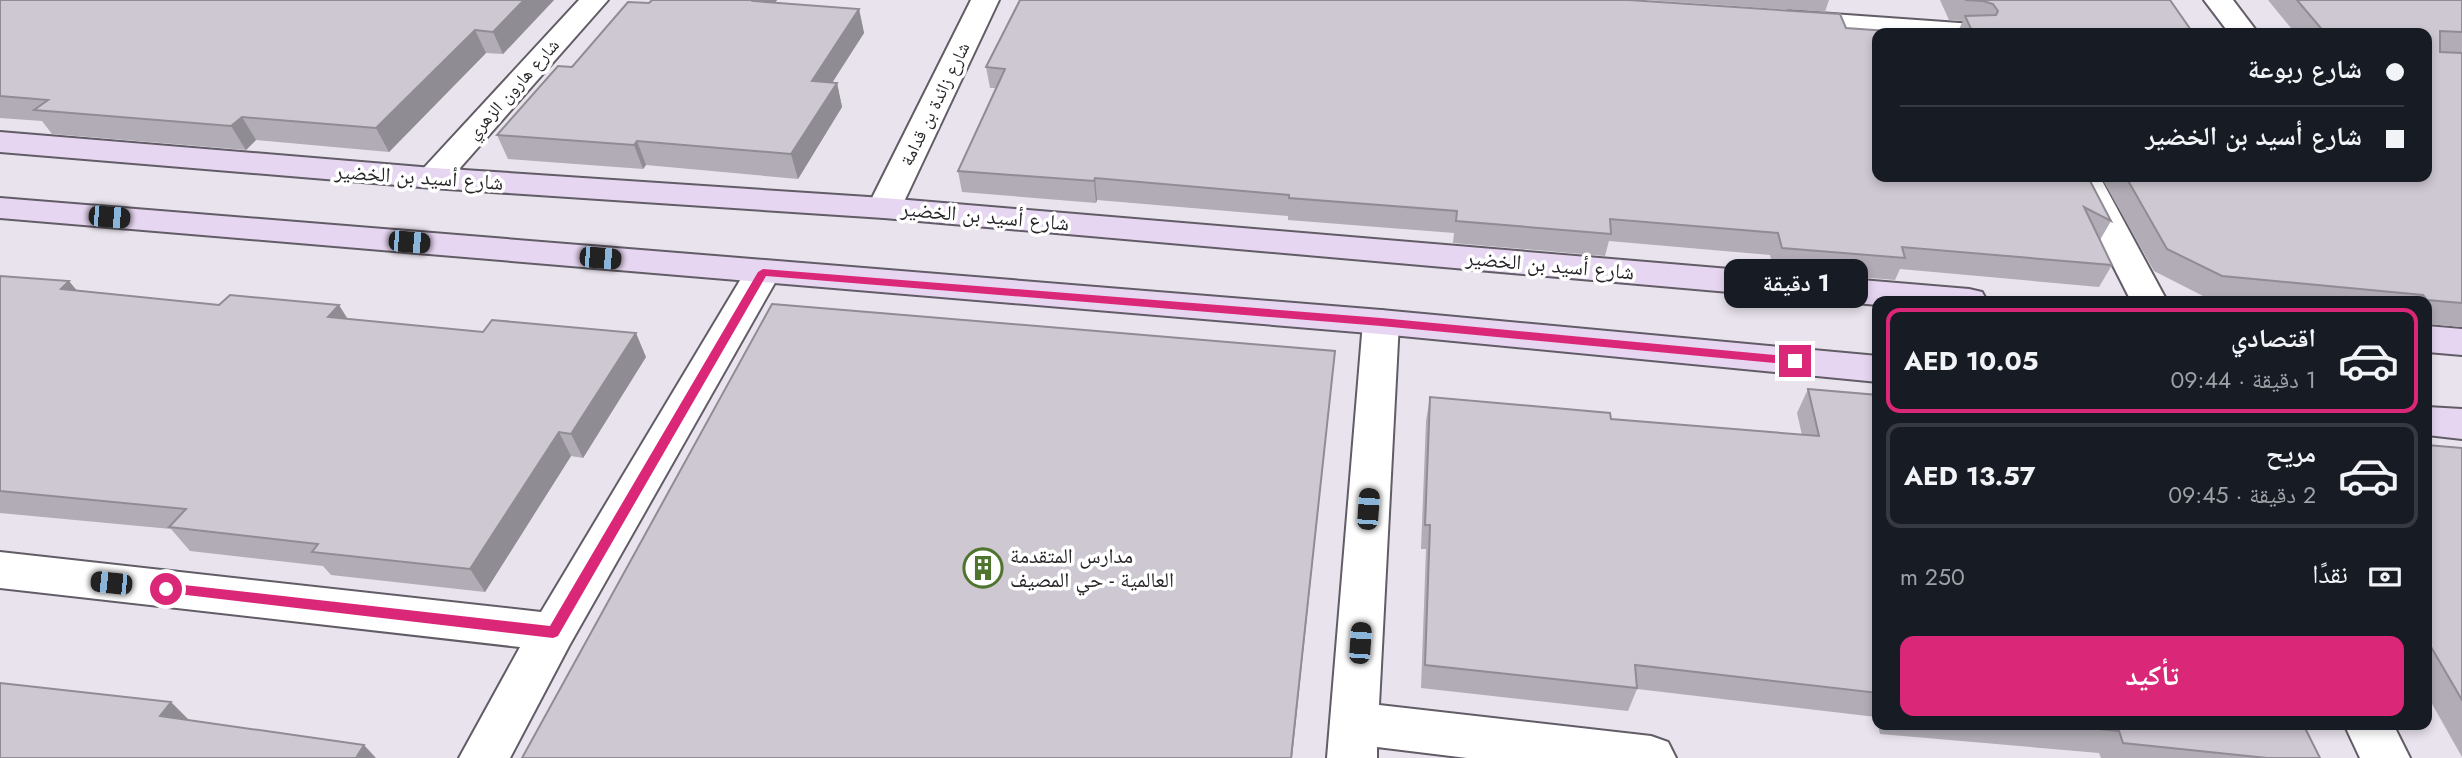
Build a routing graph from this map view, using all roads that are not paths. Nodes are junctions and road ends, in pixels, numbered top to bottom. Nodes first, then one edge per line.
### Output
1 (594, 0) edge
2 (985, 0) edge
3 (2218, 0) edge
4 (1871, 12) edge
5 (1767, 18) edge
6 (1949, 28) edge
7 (2240, 28) edge
8 (0, 142) edge
9 (433, 178) junction
10 (2087, 182) edge
11 (0, 208) edge
12 (884, 208) junction
13 (763, 272) junction
14 (1911, 296) edge
15 (2146, 296) edge
16 (1381, 322) junction
17 (2432, 339) edge
18 (2462, 342) edge
19 (1872, 368) edge
20 (2432, 421) edge
21 (2462, 424) edge
22 (0, 570) edge
23 (553, 632) junction
24 (2371, 730) edge
25 (1353, 740) edge
26 (484, 758) edge
27 (1651, 758) edge
28 (2385, 758) edge

1 - 9 street, شارع هارون الزهري
2 - 12 street, شارع زائدة بن قدامة
3 - 7 street
4 - 5 street
4 - 6 street
8 - 9 street, شارع أسيد بن الخضير
9 - 12 street, شارع أسيد بن الخضير
10 - 15 street
11 - 13 street
12 - 14 street, شارع أسيد بن الخضير
13 - 16 street
13 - 23 street
16 - 19 street
16 - 25 street
17 - 18 street
20 - 21 street
22 - 23 street
23 - 26 street
24 - 28 street
25 - 27 street

